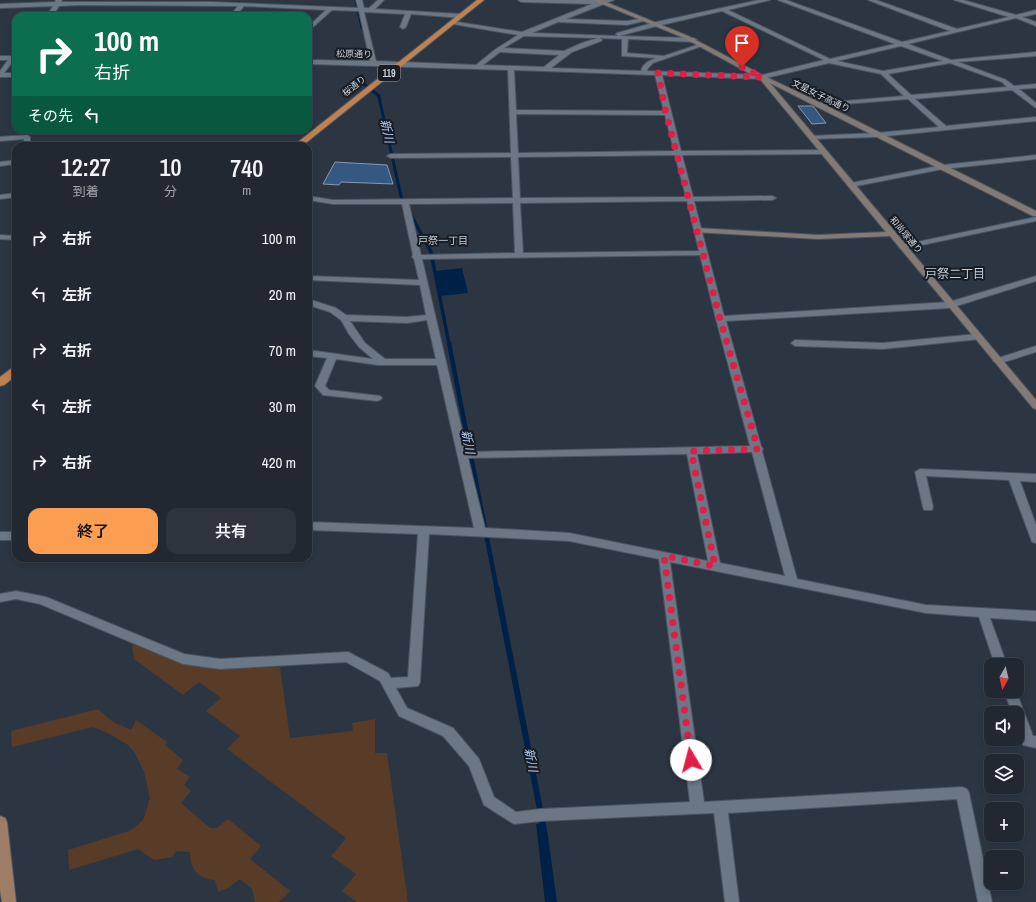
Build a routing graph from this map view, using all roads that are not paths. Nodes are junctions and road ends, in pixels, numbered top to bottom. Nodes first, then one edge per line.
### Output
1 (359, 0) edge
2 (381, 0) edge
3 (481, 0) edge
4 (521, 0) edge
5 (611, 0) edge
6 (767, 0) edge
7 (781, 0) edge
8 (871, 0) edge
9 (957, 0) edge
10 (599, 1) edge
11 (58, 2) edge
12 (242, 5) junction
13 (0, 6) edge
14 (331, 8) junction
15 (361, 9) junction
16 (371, 10) junction
17 (724, 10) junction
18 (53, 12) edge
19 (236, 12) edge
20 (409, 12) junction
21 (1036, 12) edge
22 (460, 16) junction
23 (1017, 17) junction
24 (556, 20) junction
25 (645, 20) junction
26 (453, 22) junction
27 (656, 24) junction
28 (1036, 24) edge
29 (312, 26) dead end
30 (403, 27) dead end
31 (957, 31) junction
32 (523, 34) junction
33 (608, 37) junction
34 (625, 38) junction
35 (694, 40) junction
36 (902, 44) junction
37 (702, 45) junction
38 (498, 50) junction
39 (565, 53) junction
40 (1036, 54) edge
41 (668, 57) junction
42 (0, 58) edge
43 (12, 58) edge
44 (12, 60) edge
45 (312, 62) edge
46 (832, 62) junction
47 (953, 62) junction
48 (373, 63) junction
49 (400, 64) junction
50 (478, 66) junction
51 (511, 68) junction
52 (546, 69) junction
53 (644, 72) junction
54 (658, 73) junction
55 (883, 73) junction
56 (0, 75) edge
57 (12, 75) edge
58 (762, 77) junction
59 (1036, 86) edge
60 (1014, 88) junction
61 (911, 97) junction
62 (821, 105) junction
63 (1036, 106) edge
64 (514, 112) junction
65 (666, 113) junction
66 (1036, 119) edge
67 (943, 127) junction
68 (878, 134) junction
69 (811, 137) junction
70 (0, 139) edge
71 (27, 142) edge
72 (302, 142) edge
73 (823, 152) junction
74 (678, 154) junction
75 (514, 155) junction
76 (390, 156) dead end
77 (1036, 156) edge
78 (12, 162) edge
79 (0, 164) edge
80 (944, 167) junction
81 (851, 185) junction
82 (12, 196) edge
83 (0, 197) edge
84 (772, 198) dead end
85 (312, 199) edge
86 (690, 199) junction
87 (516, 200) junction
88 (404, 202) junction
89 (1036, 214) edge
90 (1036, 219) edge
91 (697, 230) junction
92 (892, 234) junction
93 (0, 237) edge
94 (12, 238) edge
95 (903, 247) junction
96 (703, 253) junction
97 (519, 256) junction
98 (416, 257) junction
99 (312, 278) edge
100 (1036, 278) edge
101 (422, 284) junction
102 (312, 303) edge
103 (950, 305) junction
104 (430, 317) junction
105 (344, 318) junction
106 (720, 319) junction
107 (977, 337) junction
108 (795, 342) dead end
109 (1036, 349) edge
110 (312, 353) edge
111 (333, 356) junction
112 (998, 361) junction
113 (383, 362) junction
114 (441, 362) junction
115 (12, 373) edge
116 (0, 382) edge
117 (378, 398) dead end
118 (1036, 406) edge
119 (758, 449) junction
120 (691, 451) junction
121 (463, 455) junction
122 (1013, 477) junction
123 (1036, 478) edge
124 (928, 507) dead end
125 (312, 526) edge
126 (424, 531) junction
127 (480, 532) junction
128 (0, 536) edge
129 (12, 536) edge
130 (1036, 539) edge
131 (664, 556) junction
132 (715, 566) junction
133 (792, 582) junction
134 (0, 598) edge
135 (983, 613) junction
136 (1036, 616) edge
137 (999, 658) edge
138 (387, 683) junction
139 (1013, 698) edge
140 (1036, 742) edge
141 (720, 807) junction
142 (698, 808) junction
143 (0, 822) edge
144 (9, 902) edge
145 (732, 902) edge
146 (985, 902) edge

1 - 15 street
2 - 16 street
3 - 22 highway, 桜通り / 119
4 - 10 street
5 - 10 street
6 - 17 street
7 - 36 street
8 - 31 street
9 - 23 street
10 - 24 street
10 - 25 street, 文星女子高通り
11 - 12 street
11 - 13 street
11 - 18 street
12 - 14 street
12 - 19 street
14 - 15 street
14 - 29 street
15 - 16 street
15 - 48 street
16 - 20 street
17 - 27 street
17 - 46 street
20 - 22 street
20 - 30 street
21 - 23 street, 松原通り
22 - 26 highway, 桜通り / 119
23 - 28 street
23 - 31 street, 松原通り
24 - 25 street
24 - 32 street
25 - 27 street, 文星女子高通り
26 - 32 street
26 - 49 highway, 桜通り / 119
27 - 33 street
27 - 35 street, 文星女子高通り
31 - 36 street, 松原通り
32 - 33 street
32 - 38 street
33 - 34 street
33 - 39 street
34 - 35 street
34 - 41 street
35 - 37 street, 文星女子高通り
36 - 46 street, 松原通り
36 - 47 street
37 - 41 street
37 - 58 street, 文星女子高通り
38 - 39 street
38 - 50 street
39 - 52 street
40 - 47 street
41 - 53 street
42 - 43 street
44 - 56 street
45 - 48 street, 松原通り
46 - 55 street
46 - 58 street, 松原通り
47 - 55 street
47 - 60 street
48 - 49 street, 松原通り
49 - 50 street, 松原通り
49 - 72 highway, 桜通り / 119
50 - 51 street, 松原通り
51 - 52 street, 松原通り
51 - 64 street
52 - 53 street, 松原通り
53 - 54 street, 松原通り
54 - 58 street, 松原通り
54 - 65 street
55 - 61 street
56 - 57 street
58 - 62 street, 文星女子高通り
58 - 69 street, 和尚塚通り
59 - 60 street
60 - 61 street
60 - 63 street
61 - 62 street
61 - 67 street
62 - 68 street, 文星女子高通り
64 - 65 street
64 - 75 street
65 - 74 street
66 - 67 street
67 - 68 street
68 - 69 street
68 - 80 street, 文星女子高通り
69 - 73 street, 和尚塚通り
70 - 71 street
73 - 74 street
73 - 81 street, 和尚塚通り
74 - 75 street
74 - 86 street
75 - 76 street
75 - 87 street
77 - 80 street
78 - 79 street
80 - 81 street
80 - 89 street, 文星女子高通り
81 - 92 street, 和尚塚通り
82 - 83 street
84 - 86 street
85 - 88 street
86 - 87 street
86 - 91 street
87 - 88 street
87 - 97 street
88 - 98 street
90 - 95 street
91 - 92 street
91 - 96 street
92 - 95 street, 和尚塚通り
93 - 94 street
95 - 103 street, 和尚塚通り
96 - 97 street
96 - 106 street
97 - 98 street
98 - 101 street
99 - 101 street
100 - 103 street
101 - 104 street
102 - 105 street
103 - 106 street
103 - 107 street, 和尚塚通り
104 - 105 street
104 - 114 street
105 - 113 street
106 - 119 street
107 - 108 street
107 - 112 street, 和尚塚通り
109 - 112 street
110 - 111 street
111 - 113 street
111 - 117 street
112 - 118 street, 和尚塚通り
113 - 114 street
114 - 121 street
115 - 116 highway
119 - 120 street
119 - 133 street
120 - 121 street
120 - 132 street
121 - 127 street
122 - 123 street
122 - 124 street
122 - 130 street
125 - 126 street
126 - 127 street
126 - 138 street
127 - 131 street
128 - 129 street
131 - 132 street
131 - 142 street
132 - 133 street
133 - 135 street
134 - 138 street
135 - 136 street
135 - 137 street
138 - 142 street
139 - 140 street
141 - 142 street
141 - 145 street
141 - 146 street
143 - 144 main road

